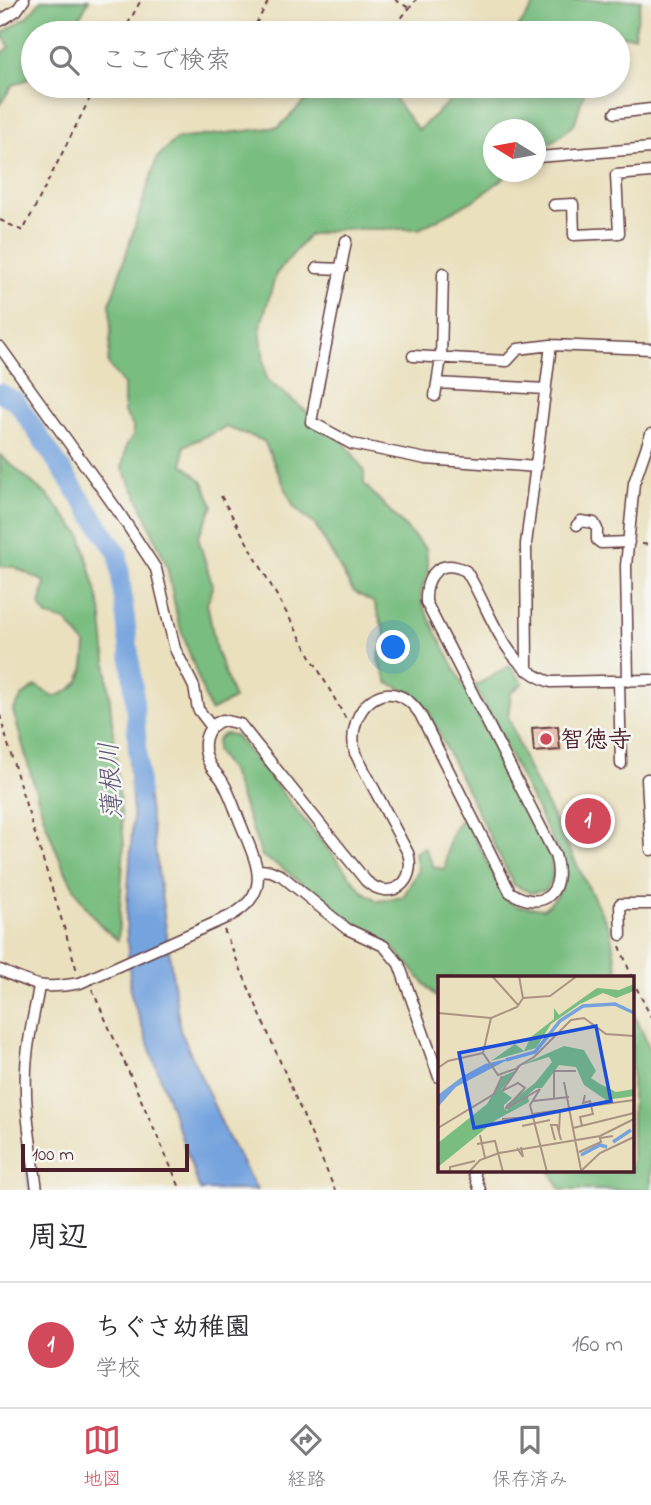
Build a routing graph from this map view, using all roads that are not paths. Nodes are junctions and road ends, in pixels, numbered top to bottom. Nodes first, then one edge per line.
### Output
1 (24, 0) edge
2 (0, 21) edge
3 (651, 109) edge
4 (615, 113) dead end
5 (651, 148) edge
6 (546, 156) edge
7 (651, 172) edge
8 (554, 205) dead end
9 (346, 242) dead end
10 (317, 268) dead end
11 (342, 269) junction
12 (443, 273) dead end
13 (551, 345) junction
14 (0, 346) edge
15 (651, 349) edge
16 (413, 356) dead end
17 (441, 358) junction
18 (437, 383) junction
19 (546, 389) junction
20 (435, 396) dead end
21 (650, 439) edge
22 (537, 467) junction
23 (577, 525) dead end
24 (629, 542) junction
25 (527, 670) junction
26 (651, 680) edge
27 (624, 681) junction
28 (211, 726) junction
29 (621, 764) dead end
30 (651, 779) edge
31 (651, 850) edge
32 (258, 870) junction
33 (651, 904) edge
34 (621, 935) road end
35 (0, 970) edge
36 (39, 987) junction
37 (438, 1074) edge
38 (473, 1172) edge
39 (37, 1190) edge
40 (480, 1190) edge

1 - 2 street
3 - 4 street
5 - 6 street
7 - 8 street
9 - 11 street
10 - 11 street
11 - 22 street
12 - 17 street
13 - 15 street
13 - 17 street
13 - 19 street
14 - 28 street
16 - 17 street
17 - 18 street
18 - 19 street
18 - 20 street
19 - 22 street
21 - 24 street
22 - 25 street
23 - 24 street
24 - 27 street
25 - 27 street
25 - 28 street
26 - 27 street
27 - 29 street
28 - 32 street
30 - 31 street
32 - 36 street
32 - 37 street
33 - 34 street
35 - 36 street
36 - 39 street
38 - 40 street

